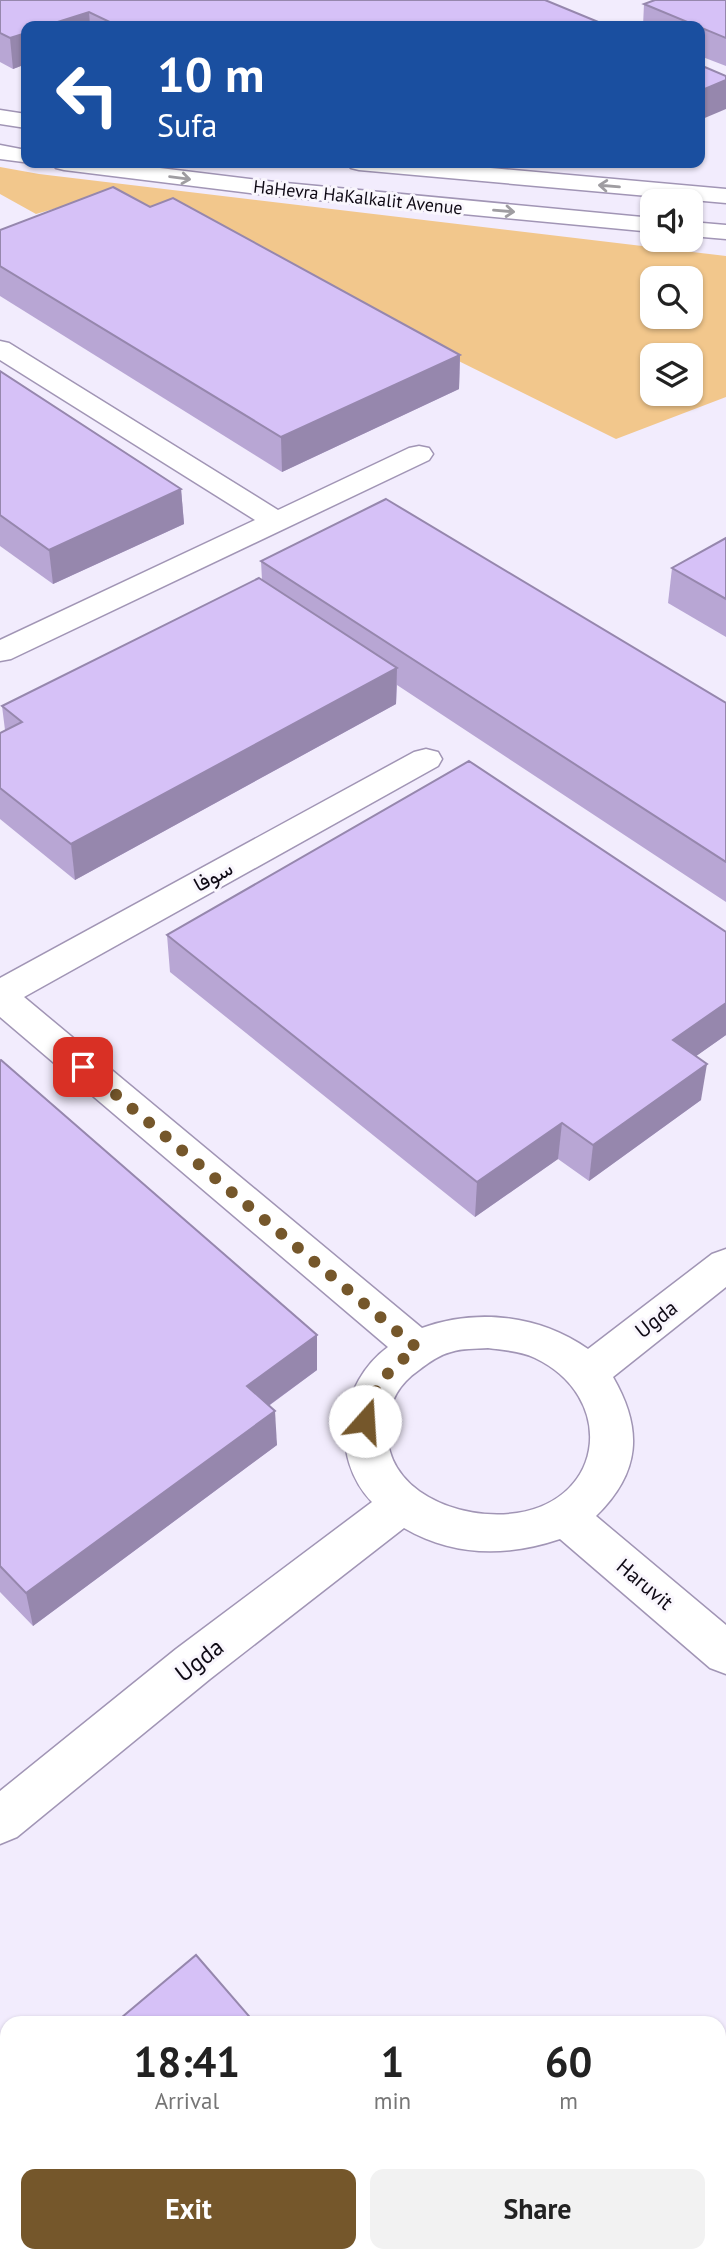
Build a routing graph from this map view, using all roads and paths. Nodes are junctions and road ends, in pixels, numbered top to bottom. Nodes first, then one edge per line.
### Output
1 (0, 117) edge
2 (21, 120) edge
3 (0, 152) edge
4 (21, 156) edge
5 (105, 168) edge
6 (415, 168) edge
7 (726, 196) edge
8 (640, 224) edge
9 (703, 230) edge
10 (726, 232) edge
11 (0, 349) edge
12 (419, 454) dead end
13 (276, 522) junction
14 (0, 652) edge
15 (426, 759) dead end
16 (0, 995) edge
17 (726, 1265) edge
18 (417, 1348) junction
19 (587, 1373) junction
20 (402, 1504) junction
21 (565, 1516) junction
22 (726, 1653) edge
23 (0, 1821) edge

1 - 2 street
3 - 4 street
5 -> 8 street, HaHevra HaKalkalit Avenue
7 -> 6 street, HaHevra HaKalkalit Avenue
9 - 10 street
11 - 13 street
12 - 13 street
13 - 14 street
15 - 16 street, سوفا
16 - 18 street
17 - 19 street, Ugda
18 - 19 street
18 - 20 street
19 - 21 street
20 - 21 street
20 - 23 street, Ugda
21 - 22 street, Haruvit

